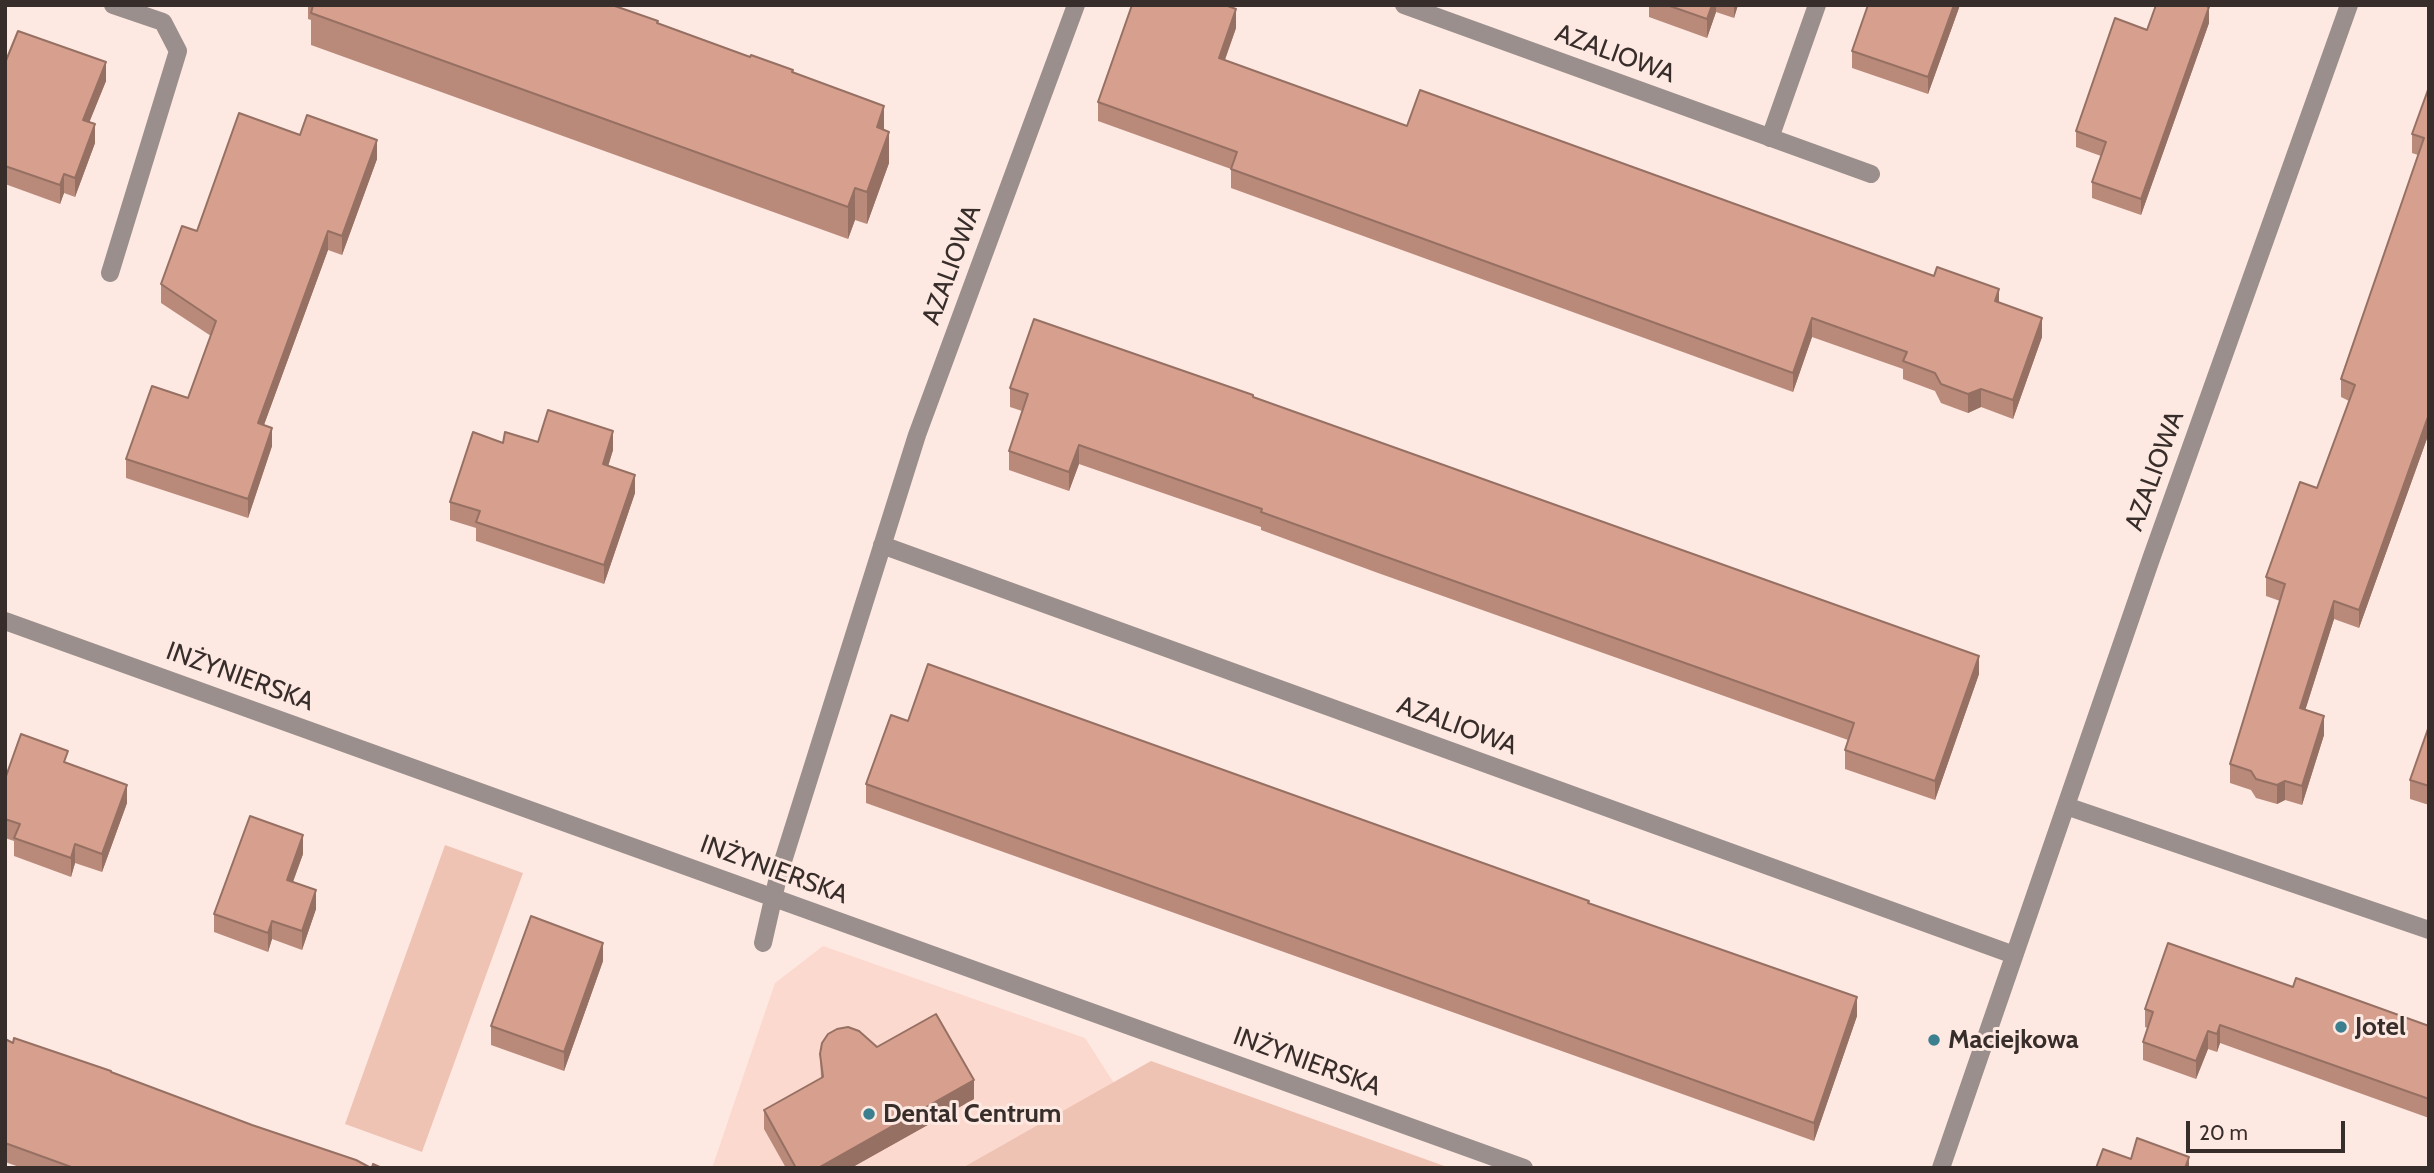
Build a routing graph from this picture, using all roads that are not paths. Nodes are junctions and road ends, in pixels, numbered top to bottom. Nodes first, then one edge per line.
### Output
1 (113, 5) edge
2 (1076, 5) edge
3 (1404, 5) edge
4 (1817, 5) edge
5 (2349, 5) edge
6 (1770, 138) junction
7 (1871, 174) dead end
8 (110, 273) dead end
9 (882, 545) junction
10 (5, 621) edge
11 (2066, 806) junction
12 (774, 898) junction
13 (2429, 930) edge
14 (763, 943) dead end
15 (2014, 955) junction
16 (1524, 1168) edge
17 (1941, 1168) edge

1 - 8 street
2 - 9 street, AZALIOWA
3 - 6 street, AZALIOWA
4 - 6 street
5 - 11 street, AZALIOWA
6 - 7 street, AZALIOWA
9 - 12 street, AZALIOWA
9 - 15 street, AZALIOWA
10 - 12 street, INŻYNIERSKA
11 - 13 street
11 - 15 street, AZALIOWA
12 - 14 street, AZALIOWA
12 - 16 street, INŻYNIERSKA
15 - 17 street, AZALIOWA

